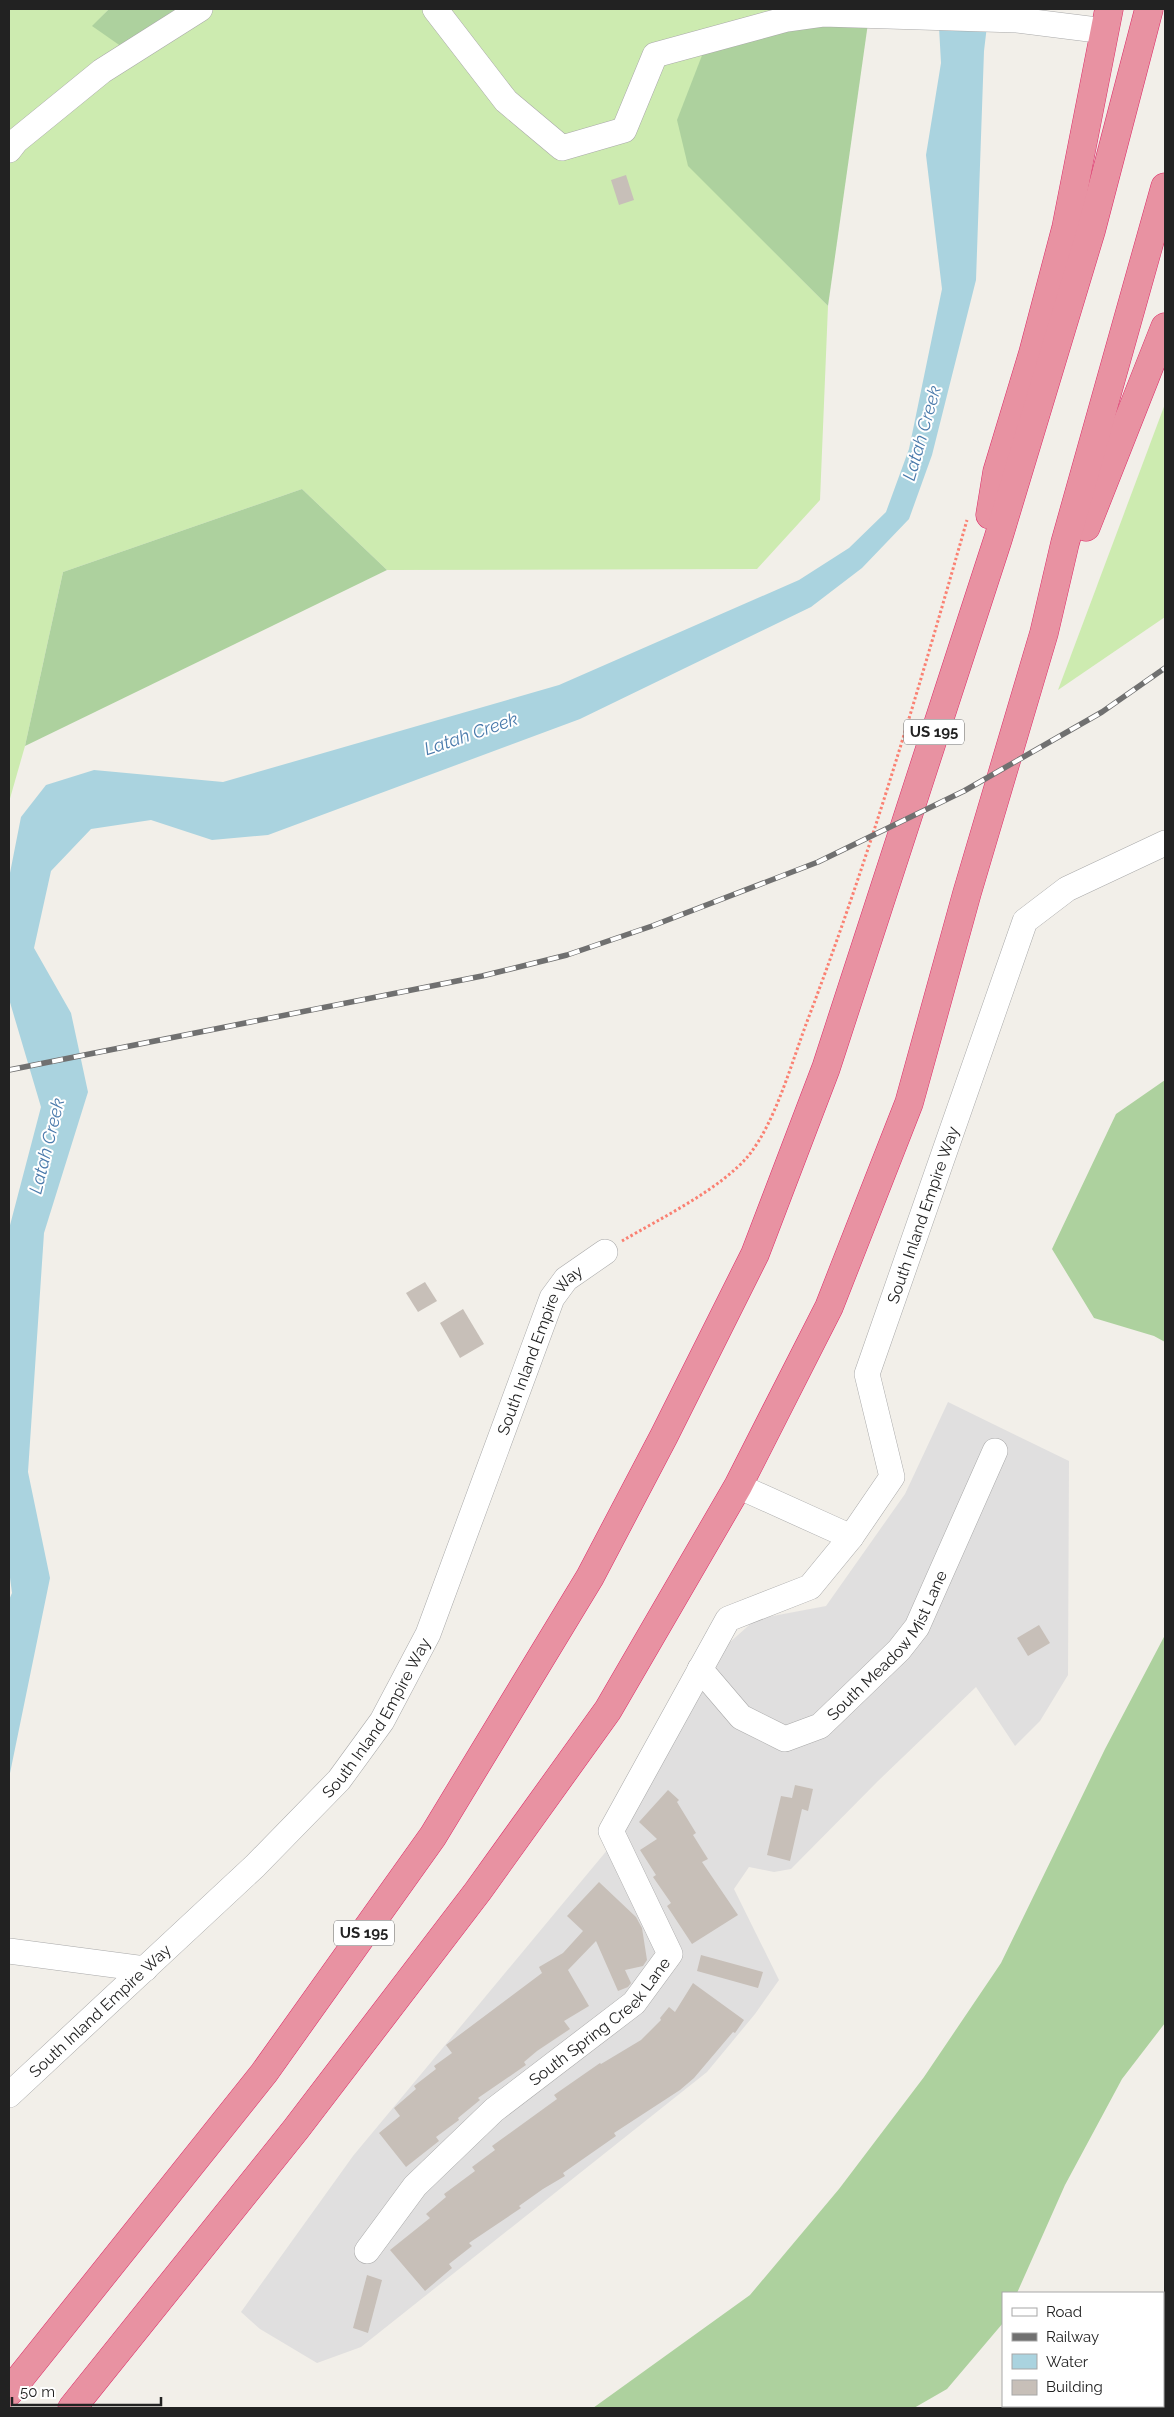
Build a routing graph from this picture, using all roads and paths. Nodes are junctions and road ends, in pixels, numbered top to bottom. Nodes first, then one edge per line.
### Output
1 (200, 9) edge
2 (435, 9) edge
3 (1149, 9) edge
4 (1107, 20) edge
5 (9, 150) edge
6 (1165, 187) edge
7 (1165, 327) edge
8 (968, 516) dead end
9 (976, 605) junction
10 (1044, 633) junction
11 (1165, 843) edge
12 (605, 1252) joint
13 (995, 1451) dead end
14 (738, 1486) junction
15 (851, 1537) junction
16 (700, 1669) junction
17 (9, 1951) edge
18 (144, 1969) junction
19 (9, 2094) edge
20 (367, 2251) dead end
21 (9, 2392) edge
22 (72, 2408) edge

1 - 5 street
2 - 4 street
3 - 9 highway, US 195
4 - 9 highway
6 - 10 highway
7 - 10 highway
8 - 12 path
9 - 21 highway, US 195
10 - 14 highway
11 - 15 street, South Inland Empire Way
12 - 18 street, South Inland Empire Way
13 - 16 street, South Meadow Mist Lane
14 - 15 street
14 - 22 highway
15 - 16 street, South Spring Creek Lane
16 - 20 street, South Spring Creek Lane
17 - 18 street
18 - 19 street, South Inland Empire Way

